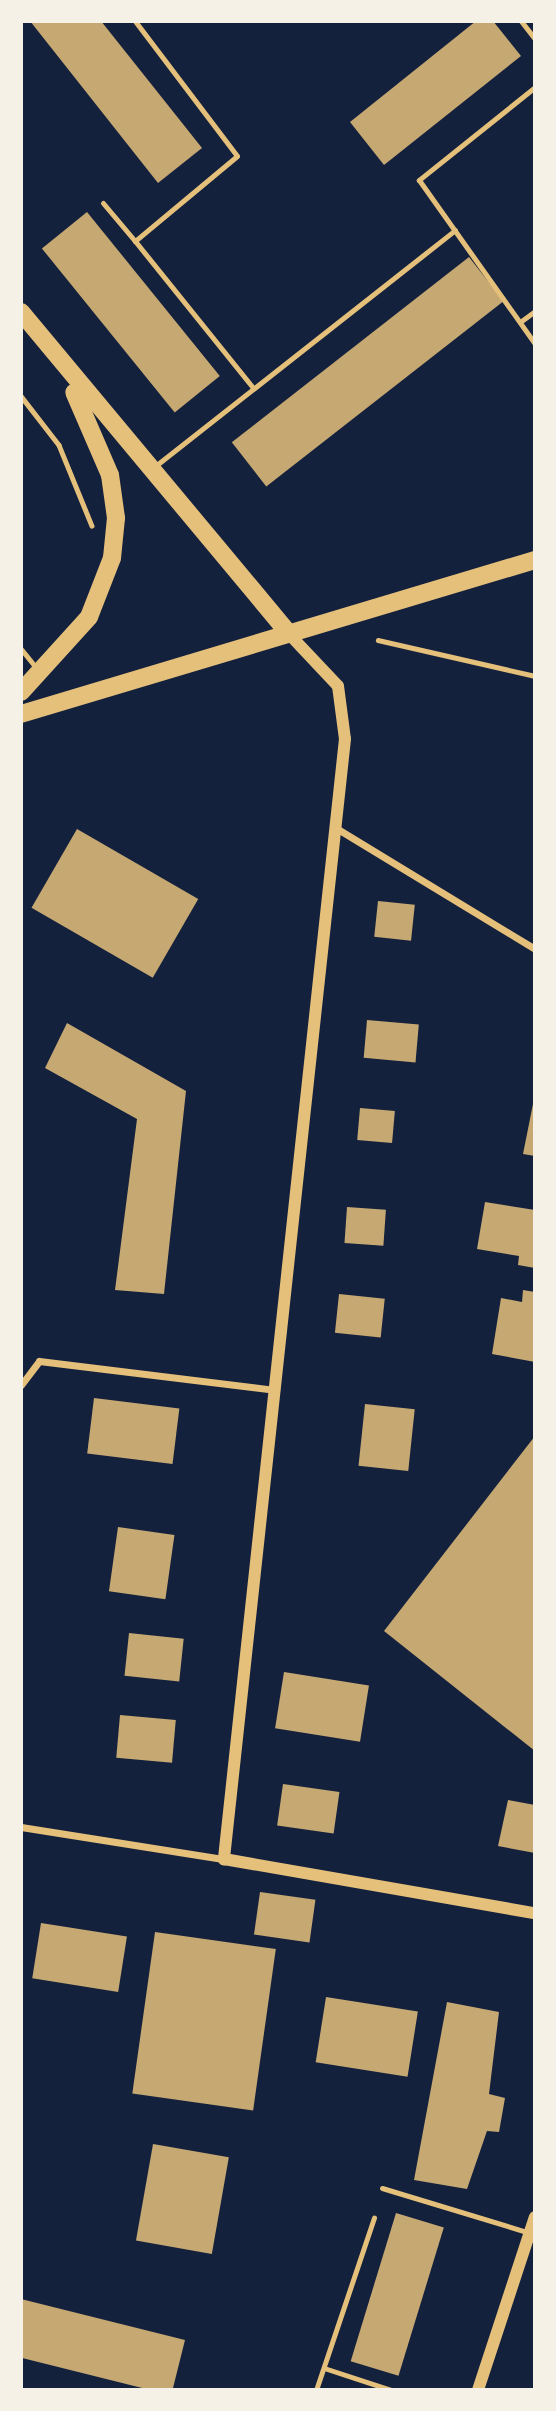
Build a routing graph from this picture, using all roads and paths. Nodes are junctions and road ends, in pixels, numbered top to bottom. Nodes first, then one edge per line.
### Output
1 (135, 21) edge
2 (521, 21) edge
3 (535, 39) edge
4 (535, 87) edge
5 (103, 203) dead end
6 (455, 230) junction
7 (135, 241) junction
8 (535, 311) edge
9 (21, 312) edge
10 (520, 322) junction
11 (535, 344) edge
12 (57, 357) junction
13 (253, 388) junction
14 (21, 396) edge
15 (148, 471) junction
16 (92, 542) dead end
17 (535, 560) edge
18 (289, 634) junction
19 (378, 640) dead end
20 (21, 649) edge
21 (42, 675) junction
22 (535, 676) edge
23 (21, 692) edge
24 (21, 714) edge
25 (336, 828) junction
26 (535, 949) edge
27 (21, 1385) edge
28 (276, 1391) junction
29 (21, 1827) edge
30 (224, 1859) junction
31 (535, 1913) edge
32 (382, 2188) dead end
33 (535, 2217) edge
34 (374, 2218) dead end
35 (530, 2233) junction
36 (324, 2368) junction
37 (316, 2390) edge
38 (391, 2390) edge
39 (478, 2390) edge

1 - 7 lane
2 - 3 lane
4 - 6 lane
5 - 7 lane
6 - 10 lane
6 - 13 lane
7 - 13 lane
8 - 10 lane
9 - 12 main road
10 - 11 lane
12 - 15 main road
12 - 21 main road
13 - 15 lane
14 - 16 path
15 - 18 main road
17 - 18 main road
18 - 24 main road
18 - 25 street
19 - 22 path
20 - 21 lane
21 - 23 main road
25 - 26 street
25 - 28 street
27 - 28 street
28 - 30 street
29 - 30 street
30 - 31 street
32 - 35 lane
33 - 35 street
34 - 36 lane
35 - 39 street
36 - 37 lane
36 - 38 lane

